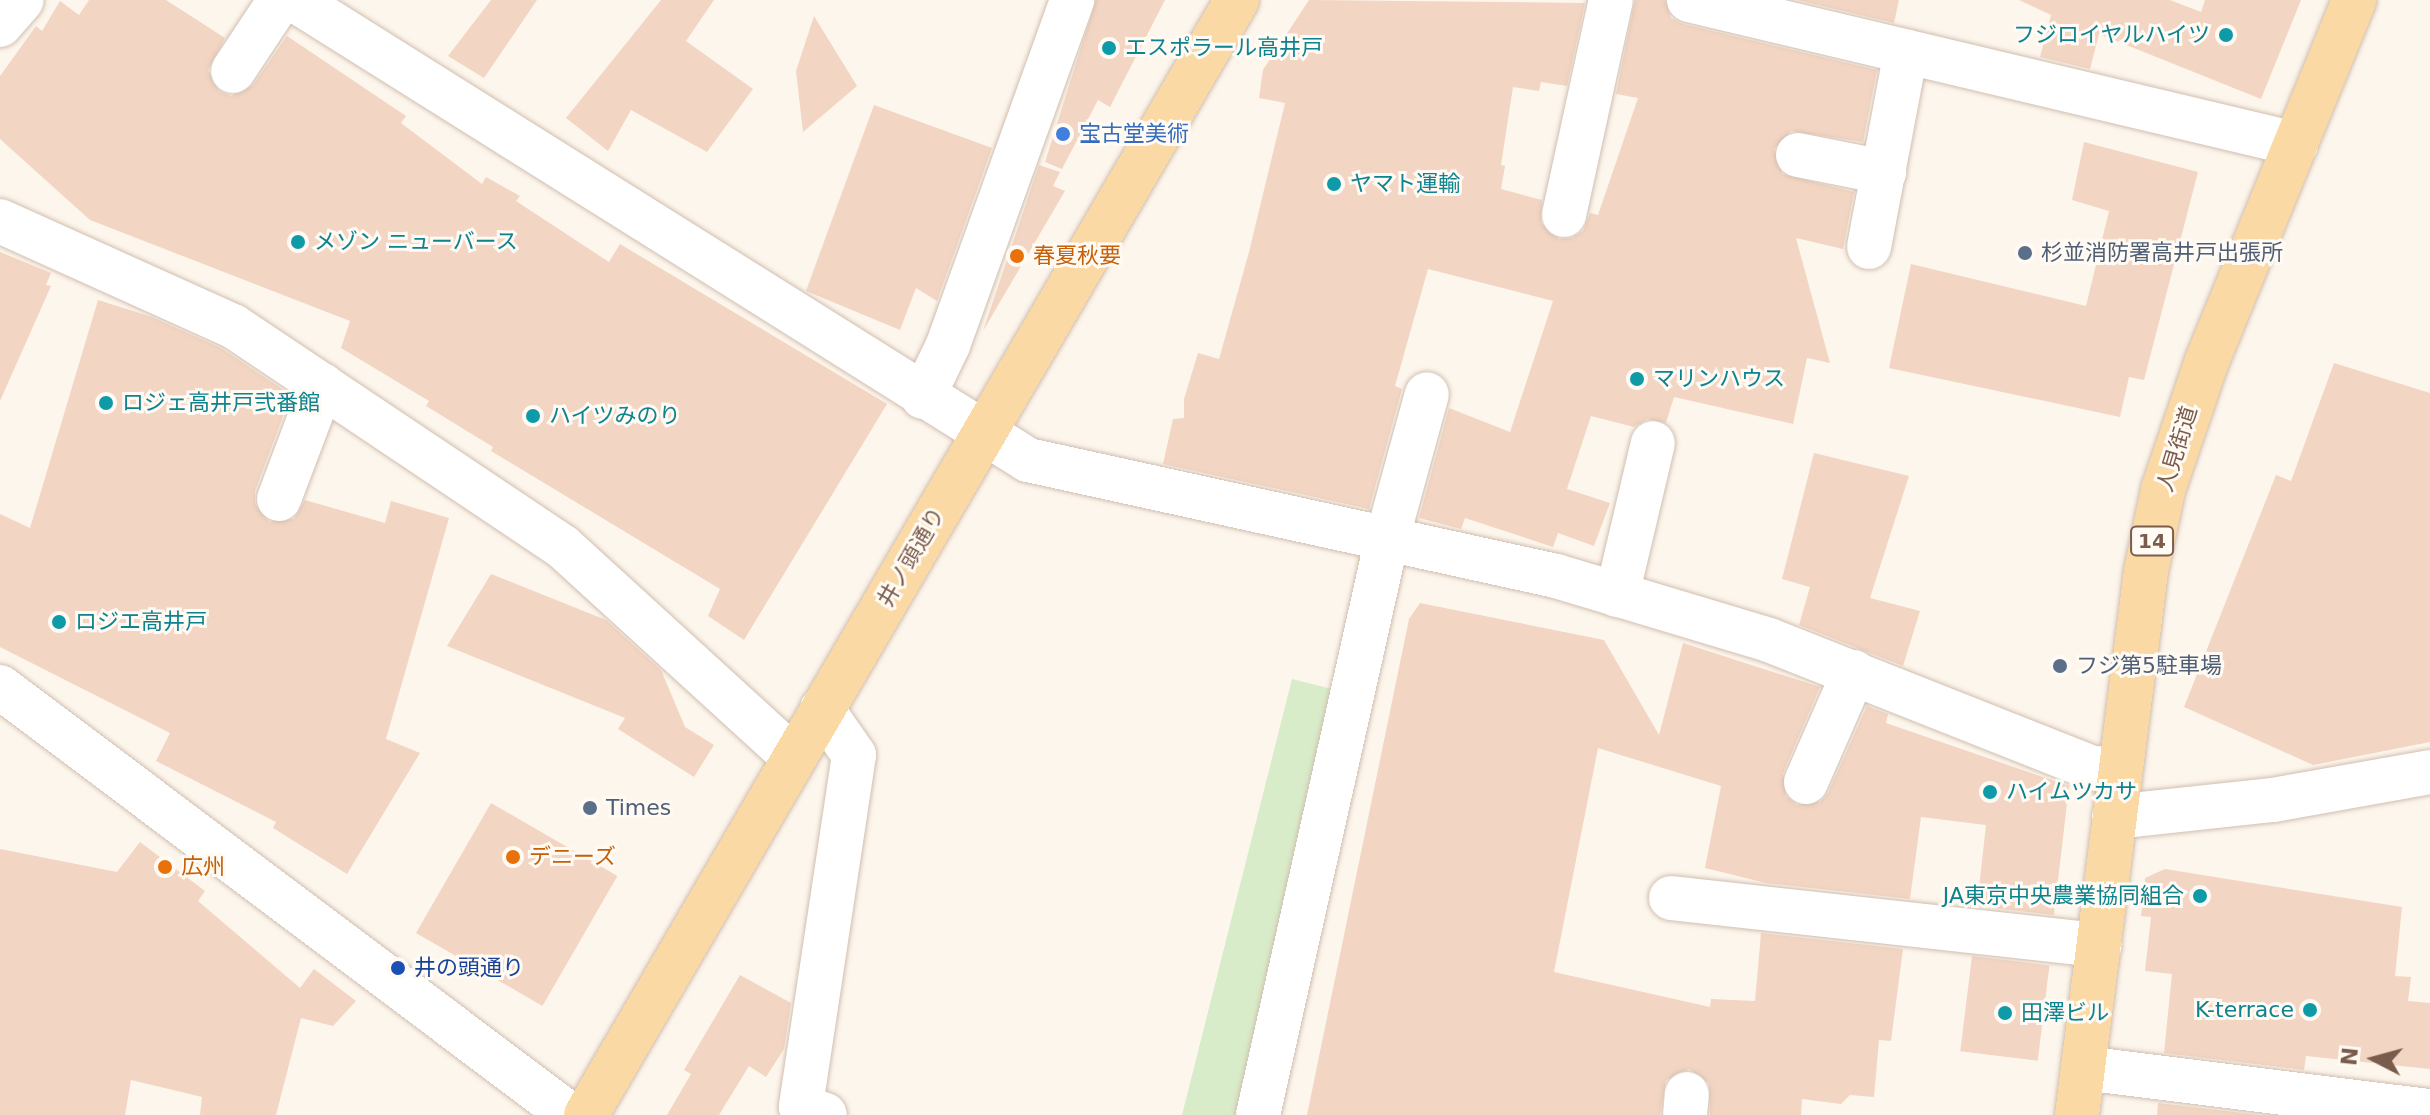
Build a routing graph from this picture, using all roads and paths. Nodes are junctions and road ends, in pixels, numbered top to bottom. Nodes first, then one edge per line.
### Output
1 (22, 0) edge
2 (1072, 0) edge
3 (1237, 0) edge
4 (1611, 0) edge
5 (1689, 0) edge
6 (2354, 0) edge
7 (295, 1) edge
8 (1835, 17) edge
9 (0, 25) edge
10 (1906, 51) junction
11 (233, 71) dead end
12 (2296, 144) junction
13 (1798, 155) dead end
14 (1884, 172) junction
15 (1564, 215) dead end
16 (0, 221) edge
17 (1869, 247) dead end
18 (322, 385) junction
19 (1427, 394) dead end
20 (923, 397) junction
21 (982, 434) junction
22 (1653, 443) dead end
23 (279, 499) dead end
24 (1387, 539) junction
25 (1617, 595) junction
26 (1854, 672) junction
27 (0, 687) edge
28 (822, 709) junction
29 (794, 758) junction
30 (2119, 769) junction
31 (2430, 772) edge
32 (1806, 782) dead end
33 (2114, 817) junction
34 (1671, 898) dead end
35 (2099, 945) junction
36 (2083, 1068) junction
37 (2430, 1111) edge
38 (570, 1115) edge
39 (586, 1115) edge
40 (825, 1115) edge
41 (1258, 1115) edge
42 (2077, 1115) edge

1 - 9 street
2 - 20 street
3 - 21 main road, 井ノ頭通り
4 - 15 street
5 - 8 street
6 - 12 main road, 人見街道 / 14
7 - 11 street
7 - 20 street
8 - 10 street
10 - 12 street
10 - 14 street
12 - 30 main road, 人見街道 / 14
13 - 14 street
14 - 17 street
16 - 18 street
18 - 23 street
18 - 29 street
19 - 24 street
20 - 21 street
21 - 24 street
21 - 28 main road, 井ノ頭通り
22 - 25 street
24 - 25 street
24 - 41 street
25 - 26 street
26 - 30 street
26 - 32 street
27 - 38 street
28 - 29 main road, 井ノ頭通り
28 - 40 street
29 - 39 main road, 井ノ頭通り
30 - 33 main road, 人見街道 / 14
31 - 33 street
33 - 35 main road, 人見街道 / 14
34 - 35 street
35 - 36 main road, 人見街道 / 14
36 - 37 street
36 - 42 main road, 人見街道 / 14

